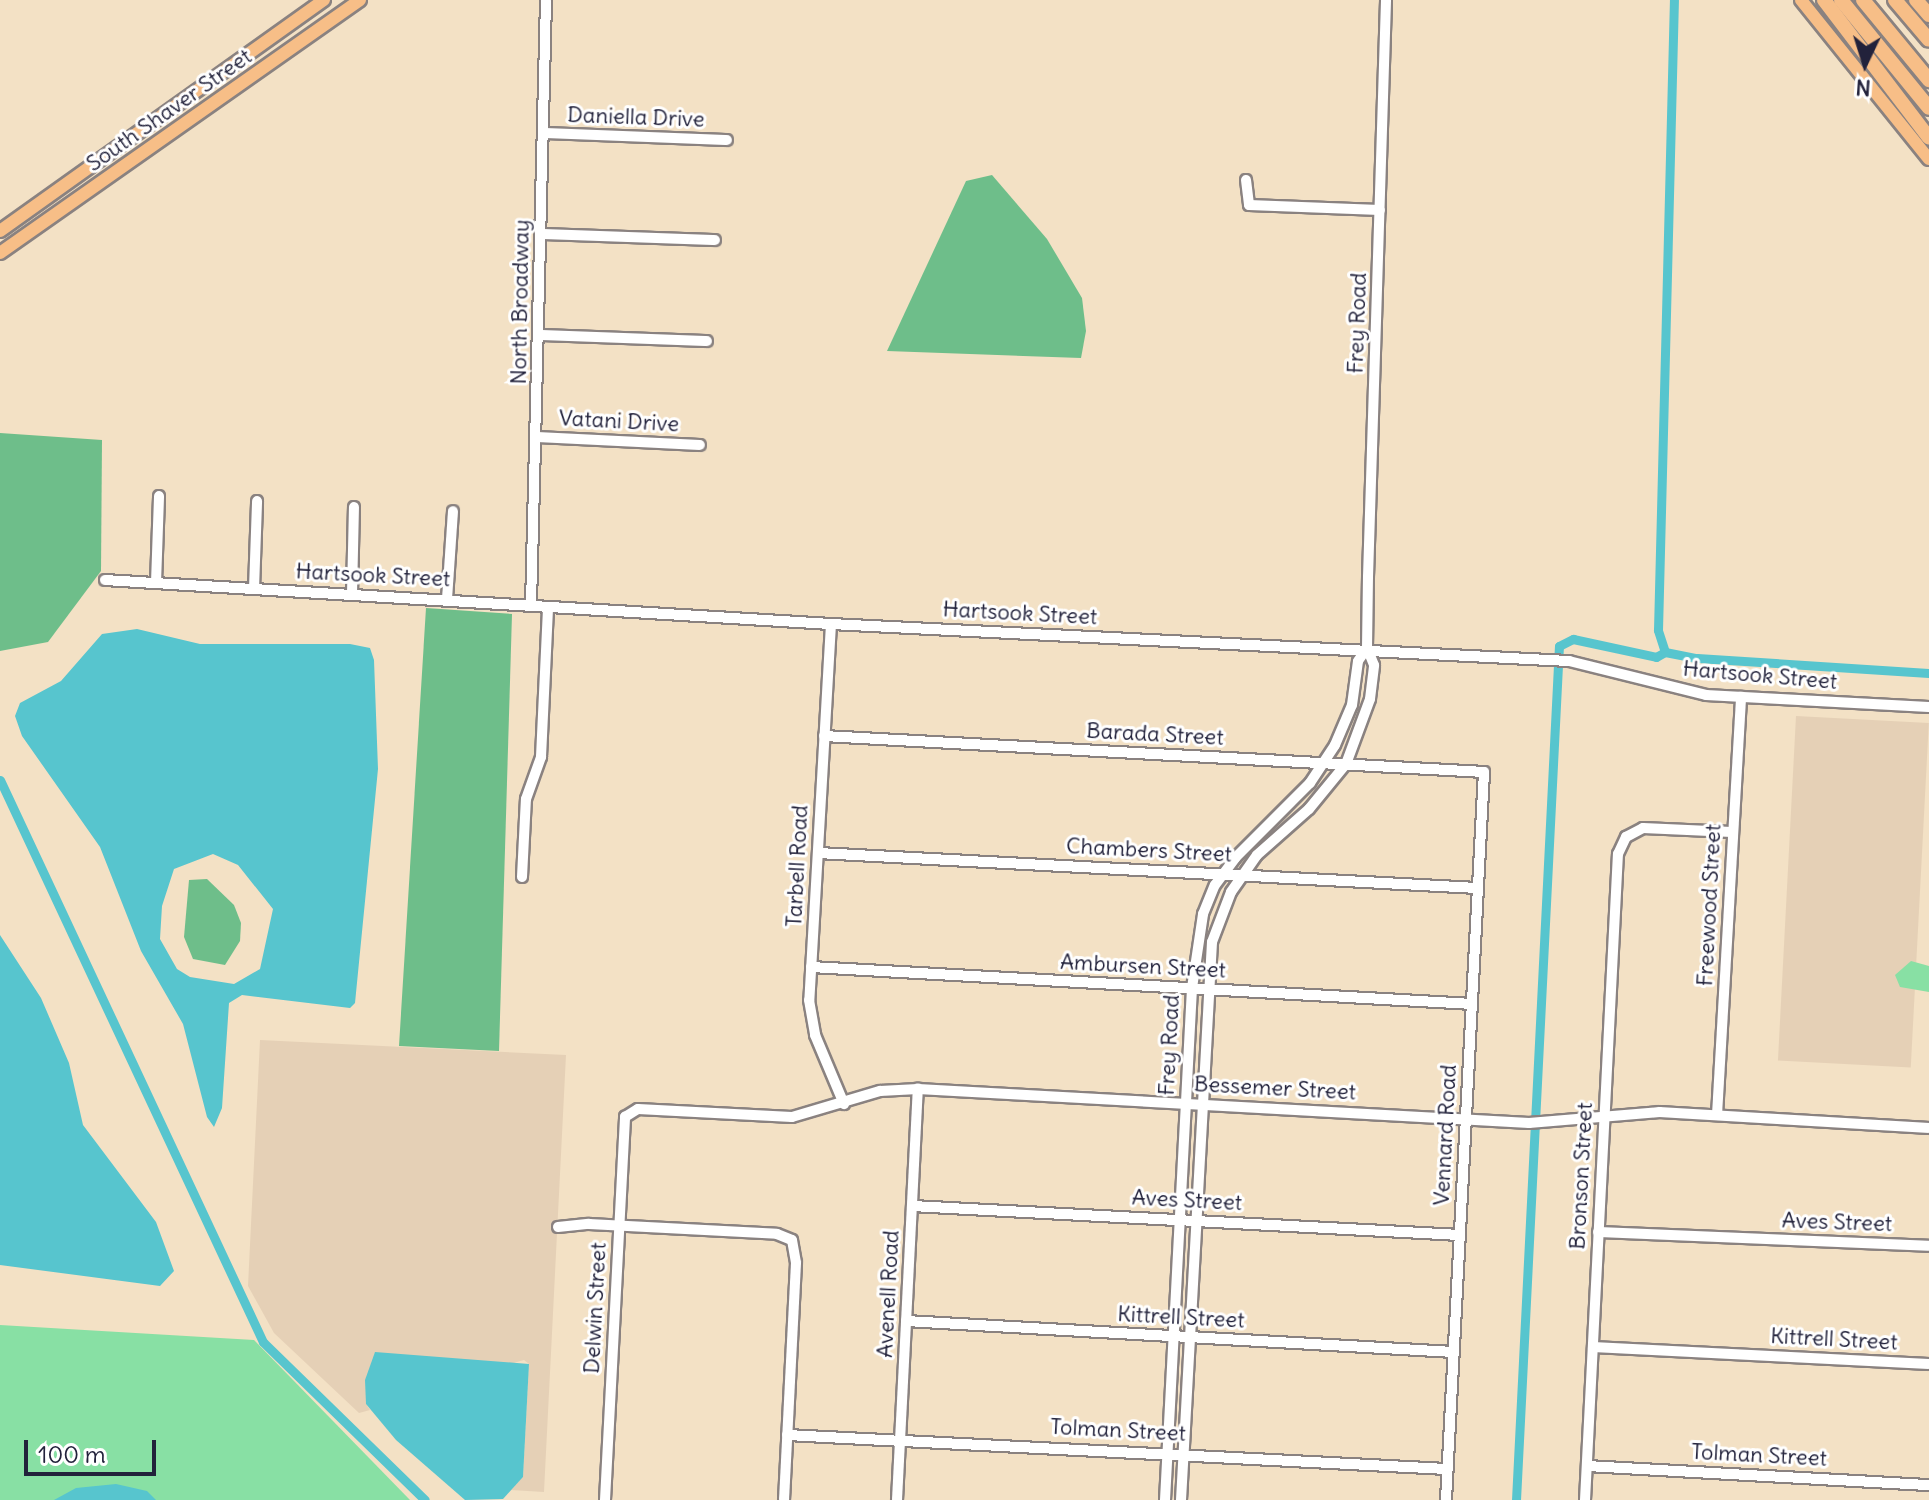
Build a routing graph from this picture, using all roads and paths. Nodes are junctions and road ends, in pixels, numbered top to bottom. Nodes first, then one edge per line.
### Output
1 (360, 0) edge
2 (546, 0) edge
3 (1386, 0) edge
4 (1801, 0) edge
5 (1824, 0) edge
6 (1841, 0) edge
7 (1863, 0) edge
8 (1895, 0) edge
9 (1916, 0) edge
10 (321, 2) edge
11 (1929, 15) edge
12 (329, 22) junction
13 (1929, 40) edge
14 (238, 61) junction
15 (250, 78) junction
16 (1929, 80) edge
17 (1929, 108) edge
18 (544, 133) junction
19 (133, 136) junction
20 (1929, 138) edge
21 (727, 140) dead end
22 (143, 152) junction
23 (1929, 159) edge
24 (1246, 180) dead end
25 (1380, 210) junction
26 (0, 231) edge
27 (541, 234) junction
28 (715, 240) dead end
29 (0, 253) edge
30 (540, 335) junction
31 (707, 341) dead end
32 (537, 437) junction
33 (700, 445) dead end
34 (159, 496) dead end
35 (257, 501) dead end
36 (354, 507) dead end
37 (453, 511) dead end
38 (105, 580) dead end
39 (156, 583) junction
40 (254, 589) junction
41 (352, 594) junction
42 (447, 599) junction
43 (531, 605) junction
44 (548, 607) junction
45 (831, 624) junction
46 (1367, 648) junction
47 (1741, 697) junction
48 (1929, 707) edge
49 (824, 736) junction
50 (1324, 763) junction
51 (1346, 764) junction
52 (1484, 772) joint
53 (1732, 832) junction
54 (818, 853) junction
55 (1223, 874) junction
56 (1244, 875) junction
57 (522, 877) dead end
58 (1478, 888) junction
59 (811, 967) junction
60 (1192, 988) junction
61 (1208, 989) junction
62 (1472, 1004) junction
63 (918, 1089) junction
64 (844, 1104) junction
65 (1186, 1104) junction
66 (1201, 1104) junction
67 (1717, 1115) junction
68 (625, 1117) joint
69 (1604, 1117) junction
70 (1466, 1119) junction
71 (1929, 1128) edge
72 (912, 1206) junction
73 (1180, 1220) junction
74 (1195, 1221) junction
75 (619, 1226) junction
76 (558, 1227) dead end
77 (1598, 1232) junction
78 (1460, 1235) junction
79 (1929, 1246) edge
80 (906, 1321) junction
81 (1173, 1336) junction
82 (1189, 1337) junction
83 (1593, 1347) junction
84 (1453, 1352) junction
85 (1929, 1364) edge
86 (787, 1435) junction
87 (900, 1438) junction
88 (1167, 1453) junction
89 (1183, 1454) junction
90 (1587, 1466) junction
91 (1447, 1469) junction
92 (1929, 1485) edge
93 (605, 1500) edge
94 (784, 1500) edge
95 (897, 1500) edge
96 (1165, 1500) edge
97 (1181, 1500) edge
98 (1446, 1500) edge
99 (1585, 1500) edge

1 - 12 main road, South Shaver Street
2 - 18 street, North Broadway
3 - 25 street, Frey Road
4 - 23 main road
5 - 20 highway
6 - 17 highway
7 - 16 highway
8 - 13 highway
9 - 11 highway
10 - 12 main road
10 - 14 main road, South Shaver Street
12 - 15 main road, South Shaver Street
14 - 15 main road
14 - 19 main road, South Shaver Street
15 - 22 main road, South Shaver Street
18 - 21 street, Daniella Drive
18 - 27 street, North Broadway
19 - 22 main road
19 - 26 main road, South Shaver Street
22 - 29 main road, South Shaver Street
24 - 25 street
25 - 46 street, Frey Road
27 - 28 street
27 - 30 street, North Broadway
30 - 31 street
30 - 32 street, North Broadway
32 - 33 street, Vatani Drive
32 - 43 street, North Broadway
34 - 39 street
35 - 40 street
36 - 41 street
37 - 42 street
38 - 39 street, Hartsook Street
39 - 40 street, Hartsook Street
40 - 41 street, Hartsook Street
41 - 42 street, Hartsook Street
42 - 43 street, Hartsook Street
43 - 44 street, Hartsook Street
44 - 45 street, Hartsook Street
44 - 57 street
45 - 46 street, Hartsook Street
45 - 49 street, Tarbell Road
46 - 47 street, Hartsook Street
46 - 50 street, Frey Road
46 - 51 street, Frey Road
47 - 48 street, Hartsook Street
47 - 53 street, Freewood Street
49 - 50 street, Barada Street
49 - 54 street, Tarbell Road
50 - 51 street, Barada Street
50 - 55 street, Frey Road
51 - 52 street, Barada Street
51 - 56 street, Frey Road
52 - 58 street, Vennard Road
53 - 67 street, Freewood Street
53 - 69 street, Bronson Street
54 - 55 street, Chambers Street
54 - 59 street, Tarbell Road
55 - 56 street, Chambers Street
55 - 60 street, Frey Road
56 - 58 street, Chambers Street
56 - 61 street, Frey Road
58 - 62 street, Vennard Road
59 - 60 street, Ambursen Street
59 - 64 street, Tarbell Road
60 - 61 street, Ambursen Street
60 - 65 street, Frey Road
61 - 62 street, Ambursen Street
61 - 66 street, Frey Road
62 - 70 street, Vennard Road
63 - 64 street, Bessemer Street
63 - 65 street, Bessemer Street
63 - 72 street, Avenell Road
64 - 68 street, Bessemer Street
65 - 66 street, Bessemer Street
65 - 73 street, Frey Road
66 - 70 street, Bessemer Street
66 - 74 street, Frey Road
67 - 69 street, Bessemer Street
67 - 71 street, Bessemer Street
68 - 75 street, Delwin Street
69 - 70 street, Bessemer Street
69 - 77 street, Bronson Street
70 - 78 street, Vennard Road
72 - 73 street, Aves Street
72 - 80 street, Avenell Road
73 - 74 street, Aves Street
73 - 81 street, Frey Road
74 - 78 street, Aves Street
74 - 82 street, Frey Road
75 - 76 street
75 - 86 street
75 - 93 street, Delwin Street
77 - 79 street, Aves Street
77 - 83 street, Bronson Street
78 - 84 street, Vennard Road
80 - 81 street, Kittrell Street
80 - 87 street, Avenell Road
81 - 82 street, Kittrell Street
81 - 88 street, Frey Road
82 - 84 street, Kittrell Street
82 - 89 street, Frey Road
83 - 85 street, Kittrell Street
83 - 90 street, Bronson Street
84 - 91 street, Vennard Road
86 - 87 street, Tolman Street
86 - 94 street
87 - 88 street, Tolman Street
87 - 95 street, Avenell Road
88 - 89 street, Tolman Street
88 - 96 street, Frey Road
89 - 91 street, Tolman Street
89 - 97 street, Frey Road
90 - 92 street, Tolman Street
90 - 99 street, Bronson Street
91 - 98 street, Vennard Road

